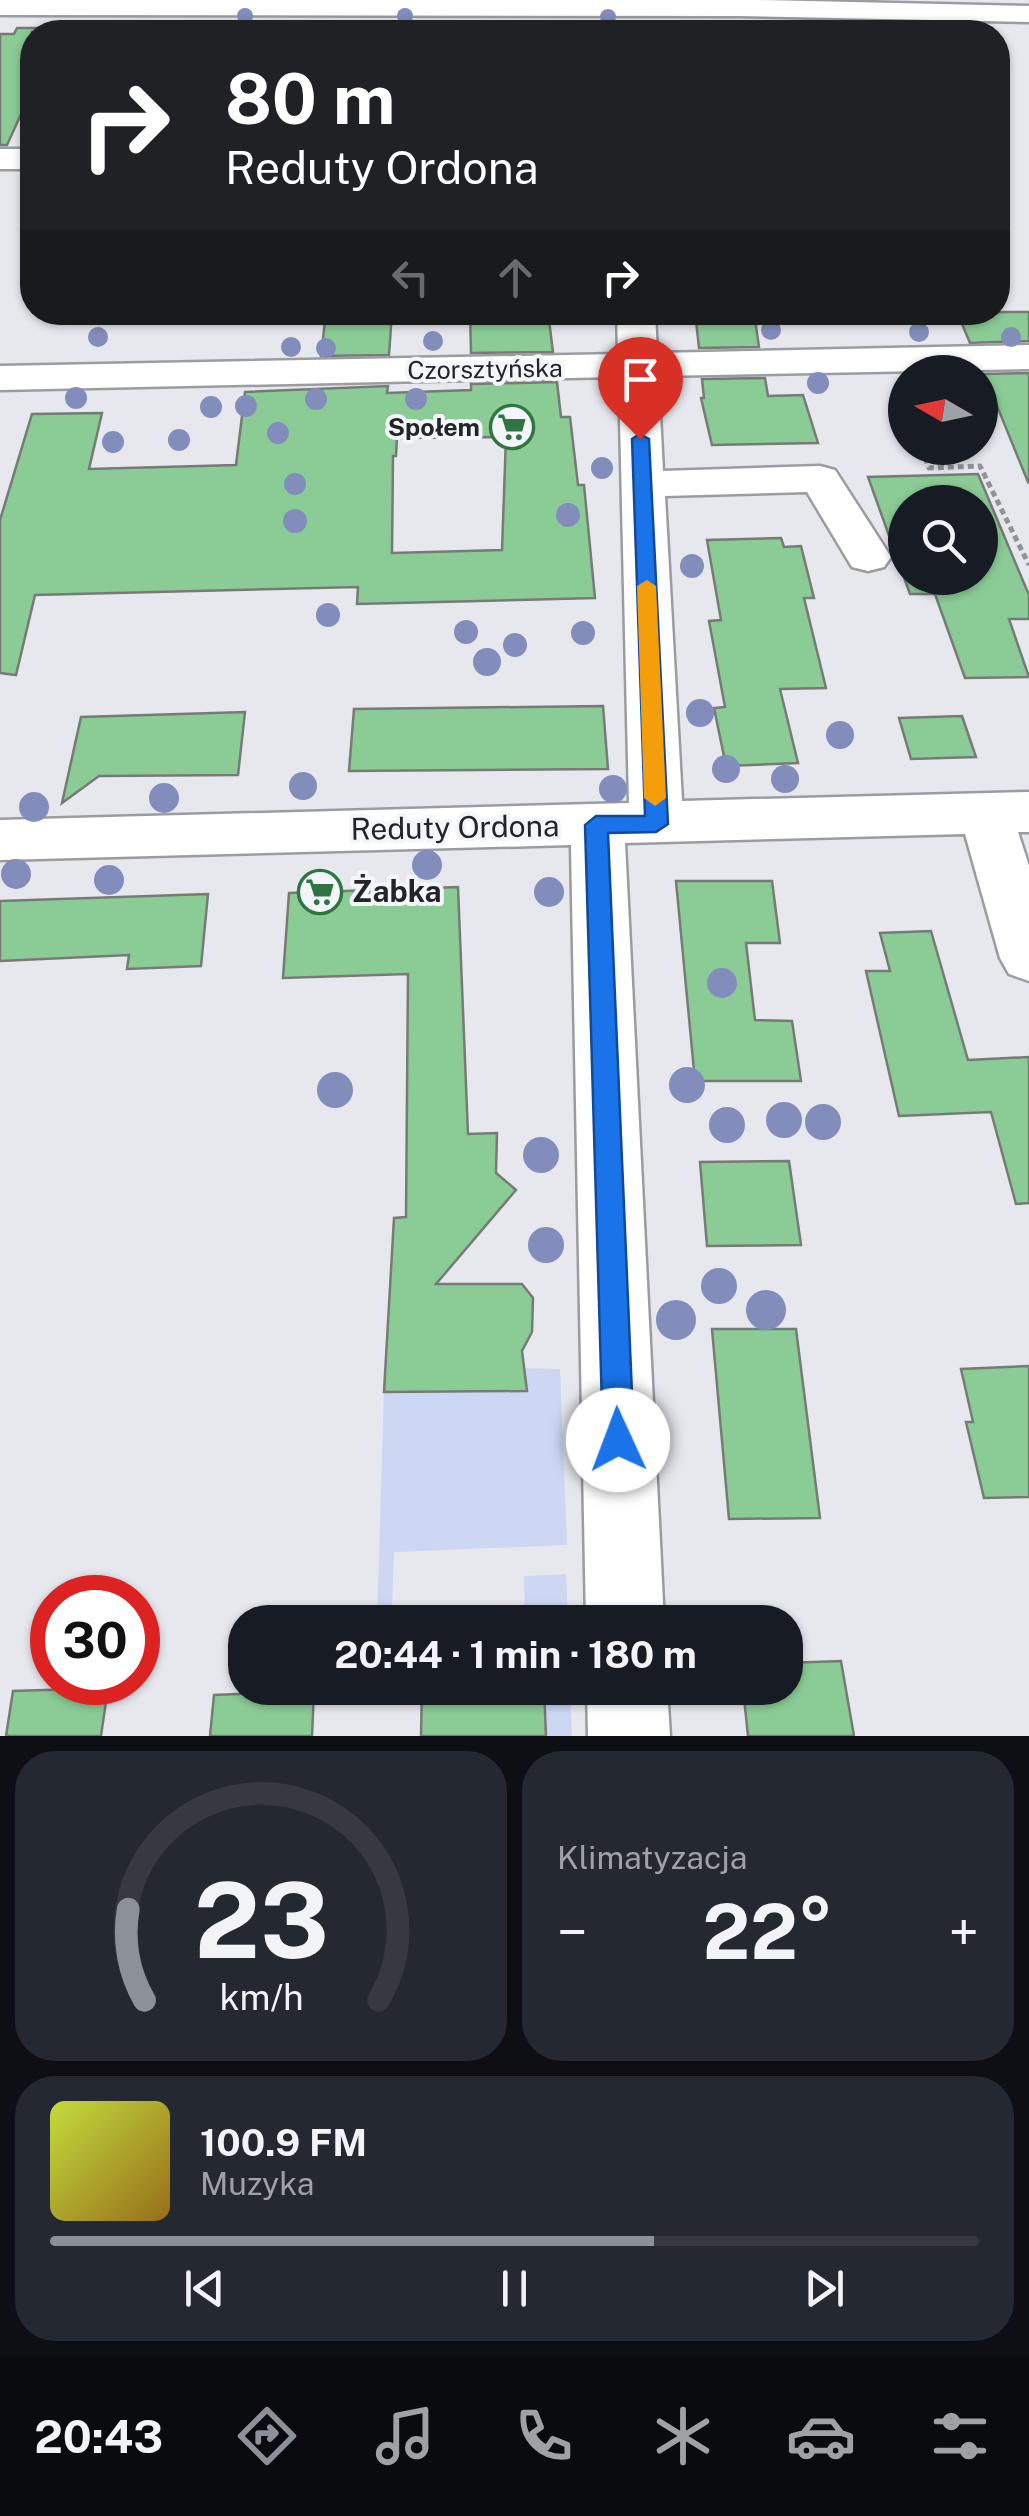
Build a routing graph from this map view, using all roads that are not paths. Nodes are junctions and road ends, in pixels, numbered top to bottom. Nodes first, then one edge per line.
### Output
1 (189, 4) edge
2 (0, 8) edge
3 (622, 13) edge
4 (1029, 14) edge
5 (637, 325) edge
6 (1029, 358) edge
7 (639, 366) junction
8 (0, 378) edge
9 (642, 484) junction
10 (868, 558) dead end
11 (1008, 813) edge
12 (626, 824) junction
13 (0, 840) edge
14 (1029, 958) edge
15 (625, 1605) edge
16 (628, 1705) edge
17 (629, 1736) edge

1 - 2 street
1 - 3 street
3 - 4 street
5 - 7 street
6 - 7 street, Czorsztyńska
7 - 8 street, Czorsztyńska
7 - 9 street
9 - 10 street
9 - 12 street
11 - 12 street, Reduty Ordona
11 - 14 street
12 - 13 street, Reduty Ordona
12 - 15 street
16 - 17 street

